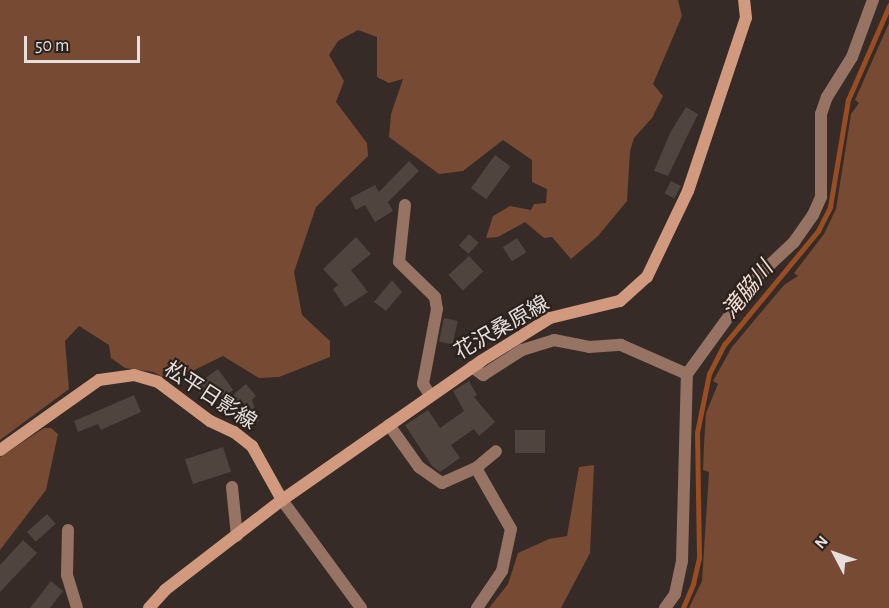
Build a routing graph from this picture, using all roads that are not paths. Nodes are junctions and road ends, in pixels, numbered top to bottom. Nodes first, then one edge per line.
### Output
1 (744, 0) edge
2 (873, 0) edge
3 (405, 205) dead end
4 (472, 367) junction
5 (687, 374) junction
6 (430, 395) junction
7 (389, 426) junction
8 (0, 450) edge
9 (496, 451) dead end
10 (476, 468) junction
11 (232, 487) dead end
12 (282, 500) junction
13 (68, 530) dead end
14 (237, 536) junction
15 (77, 608) edge
16 (149, 608) edge
17 (361, 608) edge
18 (477, 608) edge
19 (665, 608) edge

1 - 4 main road, 花沢桑原線
2 - 5 street
3 - 6 street
4 - 5 street
4 - 6 main road, 花沢桑原線
5 - 19 street
6 - 7 main road, 花沢桑原線
7 - 10 street
7 - 12 main road, 花沢桑原線
8 - 12 main road, 松平日影線
9 - 10 street
10 - 18 street
11 - 14 street
12 - 14 main road, 花沢桑原線
12 - 17 street
13 - 15 street
14 - 16 main road, 花沢桑原線

